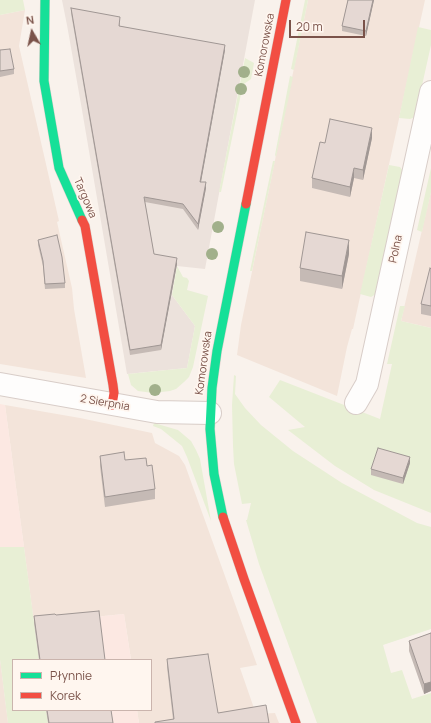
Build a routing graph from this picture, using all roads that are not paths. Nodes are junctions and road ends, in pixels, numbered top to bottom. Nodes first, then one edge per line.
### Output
1 (45, 0) edge
2 (286, 0) edge
3 (431, 92) edge
4 (0, 384) edge
5 (356, 403) dead end
6 (112, 405) junction
7 (210, 413) junction
8 (296, 723) edge

1 - 6 street, Targowa
2 - 7 street, Komorowska
3 - 5 street, Polna
4 - 6 street, 2 Sierpnia
6 - 7 street, 2 Sierpnia
7 - 8 street, Komorowska

